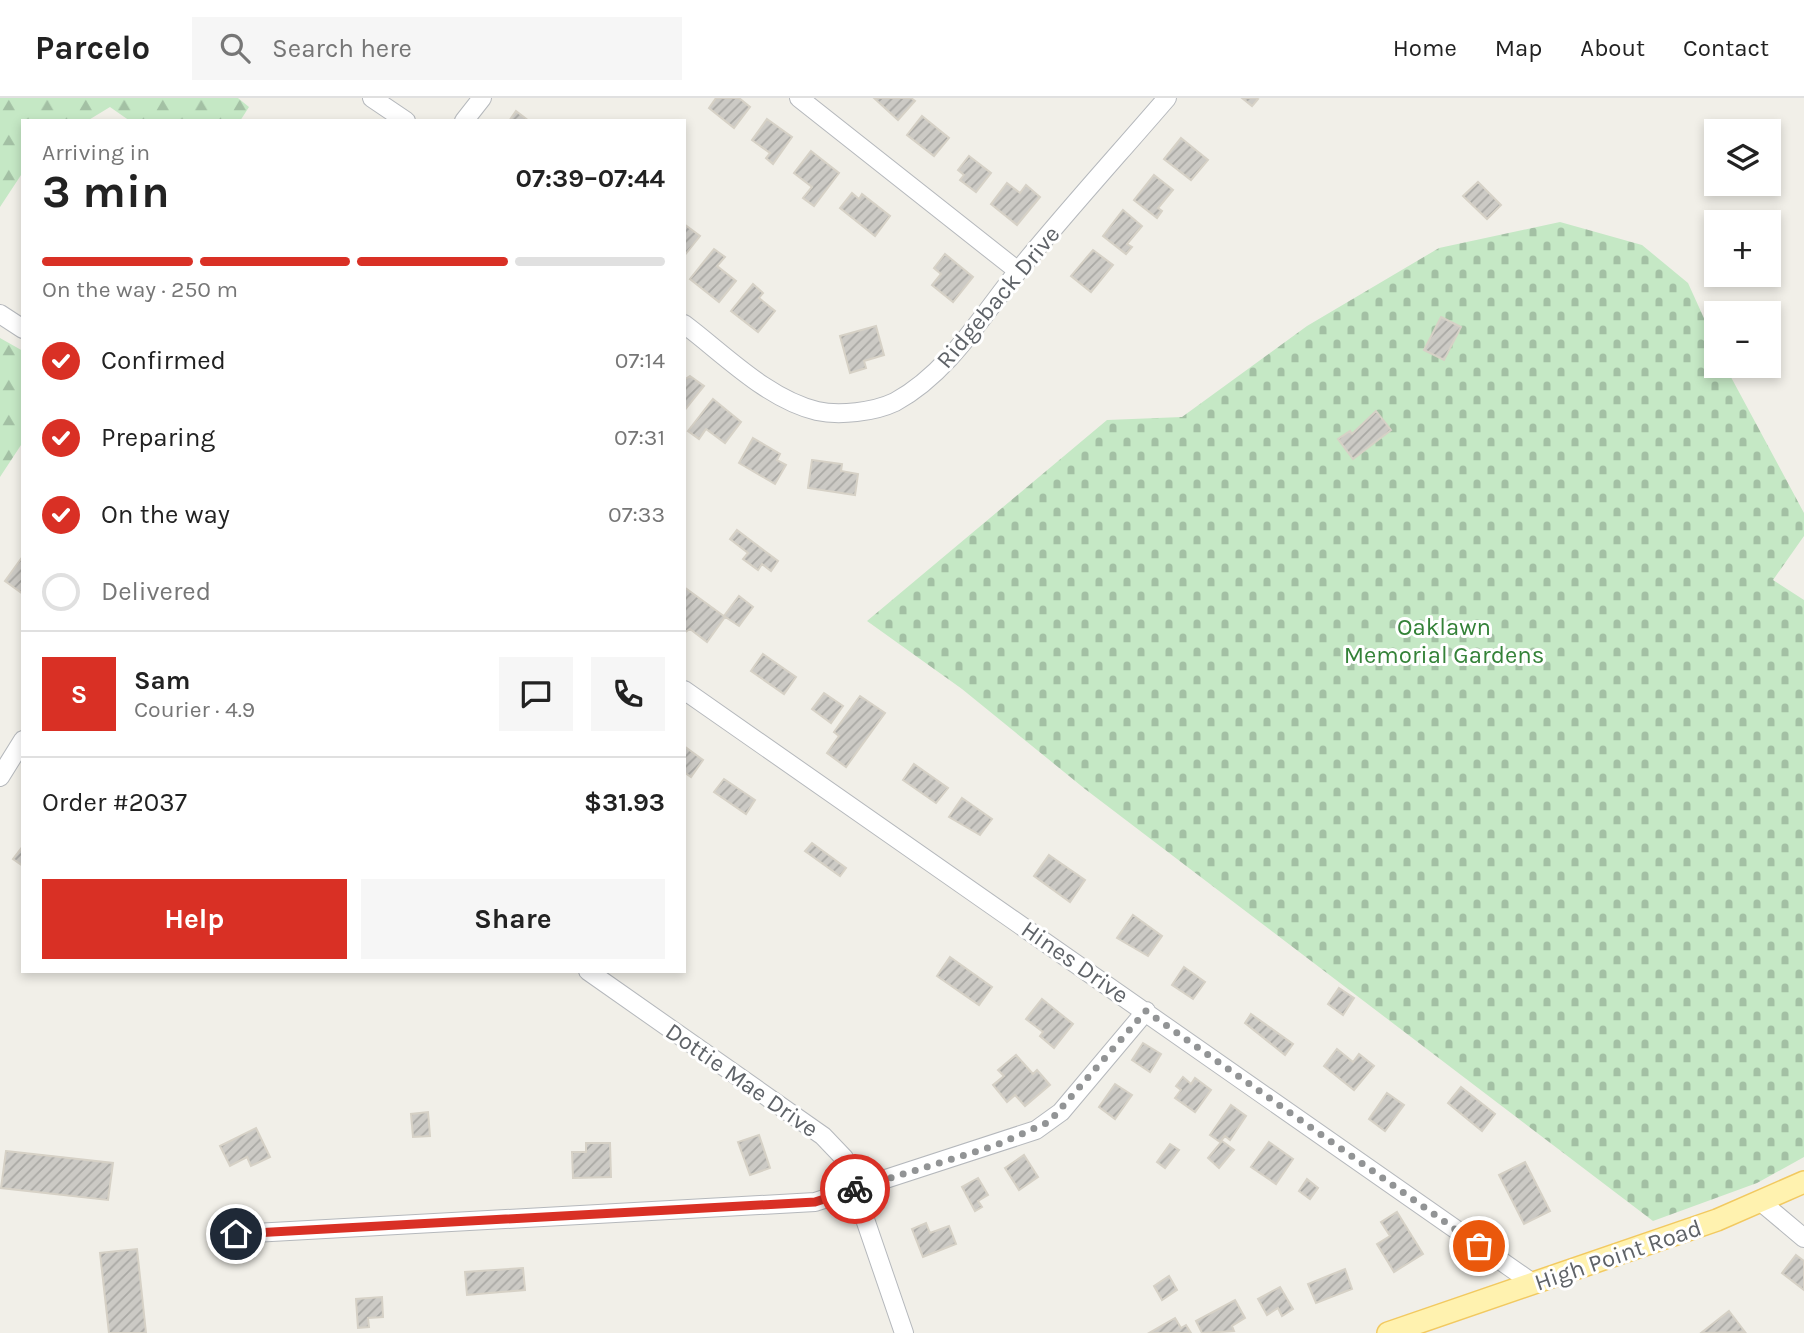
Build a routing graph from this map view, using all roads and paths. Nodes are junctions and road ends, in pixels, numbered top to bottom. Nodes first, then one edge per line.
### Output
1 (372, 98) edge
2 (482, 98) edge
3 (1167, 98) edge
4 (810, 101) edge
5 (403, 119) edge
6 (466, 119) edge
7 (1018, 271) junction
8 (0, 314) edge
9 (686, 326) edge
10 (21, 328) edge
11 (686, 692) edge
12 (21, 743) edge
13 (0, 777) edge
14 (591, 973) edge
15 (1146, 1011) junction
16 (1804, 1182) edge
17 (857, 1189) junction
18 (1760, 1201) junction
19 (236, 1234) dead end
20 (1804, 1238) edge
21 (1534, 1284) junction
22 (904, 1333) edge
23 (1388, 1333) edge

1 - 5 street
2 - 6 street
3 - 7 street, Ridgeback Drive
4 - 7 street
7 - 9 street, Ridgeback Drive
8 - 10 street
11 - 15 street, Hines Drive
12 - 13 street
14 - 17 street, Dottie Mae Drive
15 - 17 street
15 - 21 street, Hines Drive
16 - 18 main road, High Point Road
17 - 19 street
17 - 22 street, Dottie Mae Drive
18 - 20 street
18 - 21 main road, High Point Road
21 - 23 main road, High Point Road

